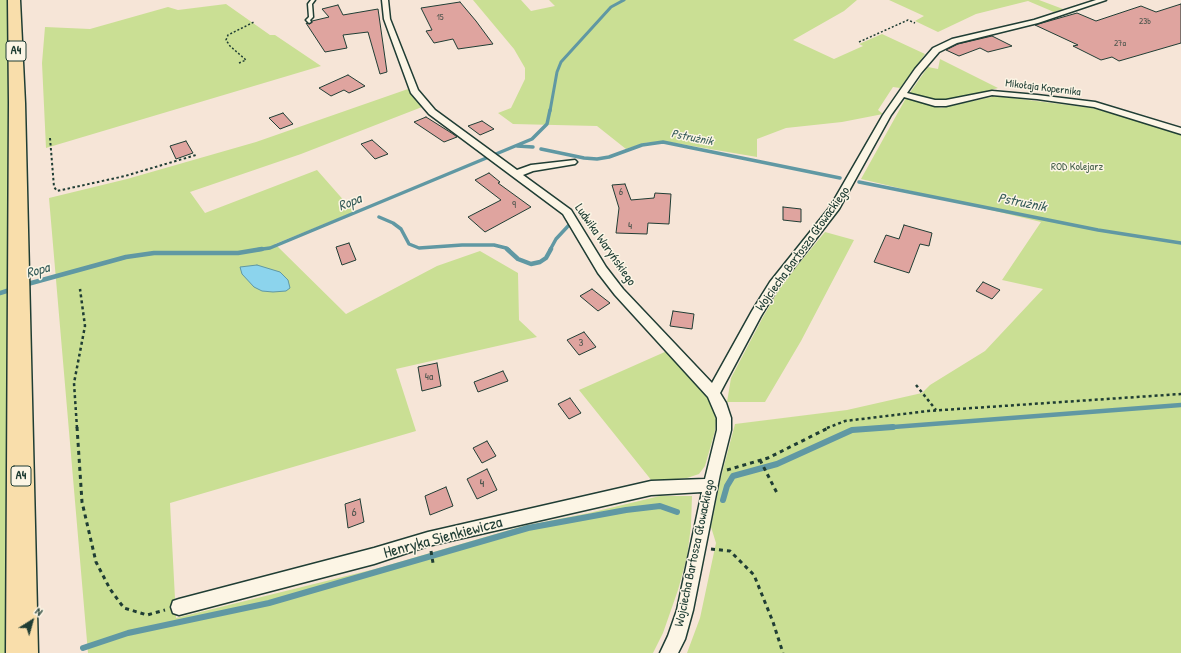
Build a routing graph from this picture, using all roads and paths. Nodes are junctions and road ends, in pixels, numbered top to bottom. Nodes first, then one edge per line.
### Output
1 (14, 0) edge
2 (313, 0) edge
3 (385, 0) edge
4 (1103, 0) edge
5 (254, 22) dead end
6 (309, 22) dead end
7 (915, 23) dead end
8 (859, 42) dead end
9 (239, 63) dead end
10 (4, 88) dead end
11 (901, 94) junction
12 (17, 102) junction
13 (1181, 131) edge
14 (50, 138) dead end
15 (196, 155) dead end
16 (572, 162) dead end
17 (516, 174) junction
18 (80, 289) dead end
19 (916, 385) dead end
20 (713, 393) junction
21 (1181, 394) edge
22 (936, 410) junction
23 (760, 460) junction
24 (712, 479) junction
25 (777, 493) dead end
26 (699, 546) junction
27 (179, 607) joint
28 (22, 653) edge
29 (669, 653) edge
30 (783, 653) edge

1 - 12 highway, A4
2 - 6 lane
3 - 17 street, Ludwika Waryńskiego
4 - 11 street, Wojciecha Bartosza Głowackiego
5 - 9 path
7 - 8 path
10 - 12 highway
11 - 13 street, Mikołaja Kopernika
11 - 20 street, Wojciecha Bartosza Głowackiego
12 - 28 highway, A4
14 - 15 path
16 - 17 street
17 - 20 street, Ludwika Waryńskiego
18 - 27 path
19 - 22 path
20 - 24 street, Wojciecha Bartosza Głowackiego
21 - 22 path
22 - 23 path
23 - 24 path
23 - 25 path
24 - 26 street, Wojciecha Bartosza Głowackiego
24 - 27 street, Henryka Sienkiewicza
26 - 29 street, Wojciecha Bartosza Głowackiego
26 - 30 path

